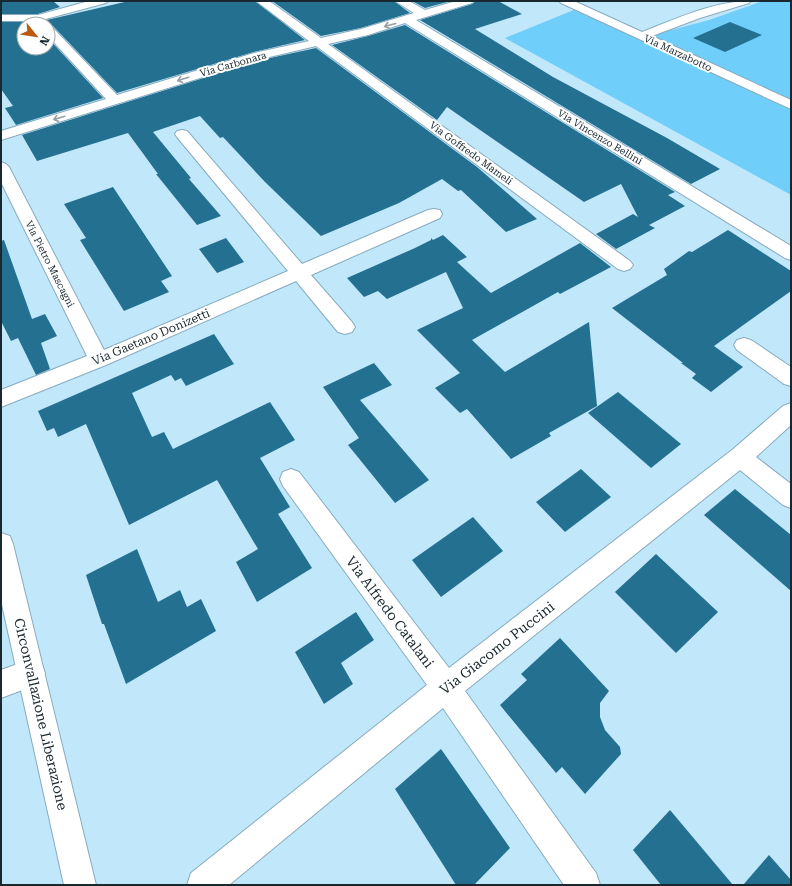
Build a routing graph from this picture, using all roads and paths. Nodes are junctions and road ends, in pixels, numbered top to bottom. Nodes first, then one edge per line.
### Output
1 (102, 1) edge
2 (262, 1) edge
3 (402, 1) edge
4 (468, 1) edge
5 (565, 1) edge
6 (745, 1) edge
7 (425, 15) junction
8 (56, 16) edge
9 (1, 18) edge
10 (16, 19) edge
11 (408, 20) junction
12 (642, 36) junction
13 (56, 38) edge
14 (318, 42) junction
15 (115, 101) junction
16 (791, 105) edge
17 (182, 134) dead end
18 (1, 136) edge
19 (1, 167) edge
20 (434, 214) dead end
21 (787, 247) edge
22 (624, 265) dead end
23 (300, 273) junction
24 (345, 327) dead end
25 (744, 345) dead end
26 (99, 360) junction
27 (791, 378) edge
28 (1, 399) edge
29 (791, 412) edge
30 (740, 457) junction
31 (291, 479) dead end
32 (791, 498) edge
33 (1, 544) edge
34 (31, 673) junction
35 (1, 684) edge
36 (446, 688) junction
37 (80, 885) edge
38 (203, 885) edge
39 (584, 885) edge

1 - 8 street
2 - 14 street, Via Goffredo Mameli
3 - 7 street
4 - 7 street, Via Carbonara
5 - 12 street, Via Marzabotto
6 - 12 street
7 - 11 street, Via Carbonara
9 - 10 street
11 -> 14 street, Via Carbonara
11 - 21 street, Via Vincenzo Bellini
12 - 16 street, Via Marzabotto
13 - 15 street
14 -> 15 street, Via Carbonara
14 - 22 street, Via Goffredo Mameli
15 -> 18 street, Via Carbonara
17 - 23 street
19 - 26 street, Via Pietro Mascagni
20 - 23 street, Via Gaetano Donizetti
23 - 24 street
23 - 26 street, Via Gaetano Donizetti
25 - 27 street
26 - 28 street, Via Gaetano Donizetti
29 - 30 street, Via Giacomo Puccini
30 - 32 street
30 - 36 street, Via Giacomo Puccini
31 - 36 street, Via Alfredo Catalani
33 - 34 street, Circonvallazione Liberazione
34 - 35 street
34 - 37 street, Circonvallazione Liberazione
36 - 38 street, Via Giacomo Puccini
36 - 39 street, Via Alfredo Catalani

